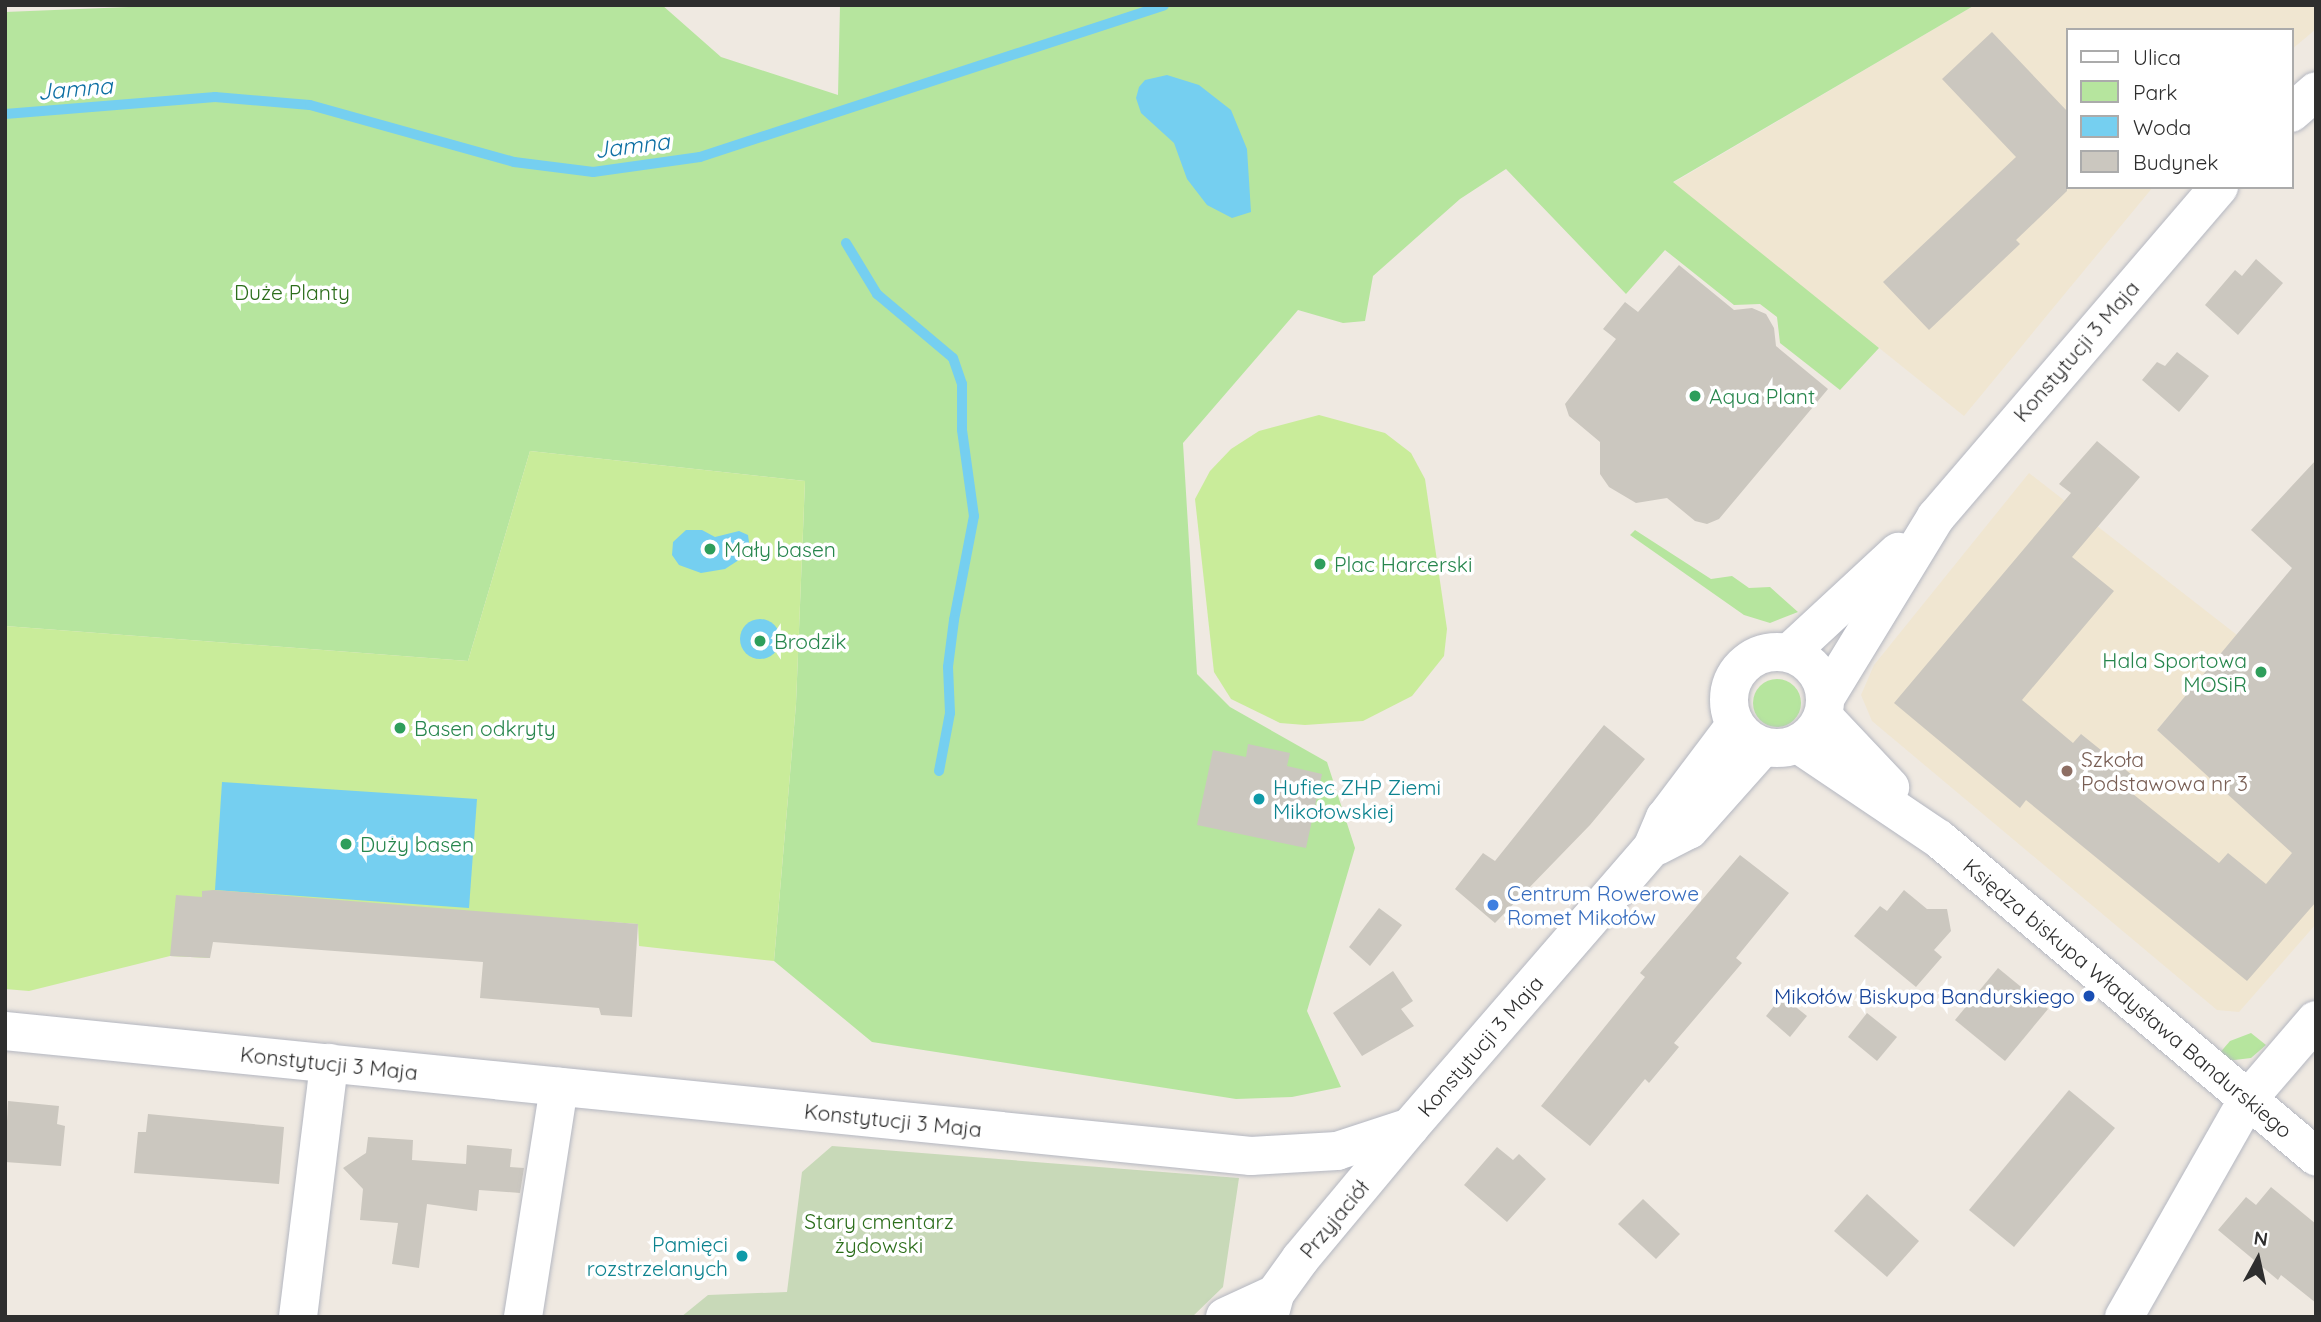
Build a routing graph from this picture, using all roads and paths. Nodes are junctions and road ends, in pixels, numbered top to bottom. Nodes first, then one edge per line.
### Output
1 (2316, 91) edge
2 (2293, 111) edge
3 (2217, 189) edge
4 (1936, 517) junction
5 (1789, 653) junction
6 (1824, 706) junction
7 (1765, 739) junction
8 (1939, 839) junction
9 (2316, 1020) edge
10 (5, 1031) edge
11 (329, 1063) junction
12 (559, 1087) junction
13 (2248, 1099) junction
14 (1410, 1127) junction
15 (2316, 1156) edge
16 (1272, 1305) edge
17 (298, 1317) edge
18 (523, 1317) edge
19 (1225, 1317) edge
20 (2124, 1317) edge

1 - 2 street
3 - 4 street, Konstytucji 3 Maja
4 - 5 street, Konstytucji 3 Maja
4 - 6 street, Konstytucji 3 Maja
5 - 6 street
5 - 7 street
6 - 7 street
6 - 8 street, Księdza biskupa Władysława Bandurskiego
7 - 8 street, Księdza biskupa Władysława Bandurskiego
7 - 14 street, Konstytucji 3 Maja
8 - 13 street, Księdza biskupa Władysława Bandurskiego
9 - 13 street
10 - 11 street, Konstytucji 3 Maja
11 - 12 street, Konstytucji 3 Maja
11 - 17 street
12 - 14 street, Konstytucji 3 Maja
12 - 18 street
13 - 15 street, Księdza biskupa Władysława Bandurskiego
13 - 20 street
14 - 16 street, Przyjaciół
16 - 19 street

